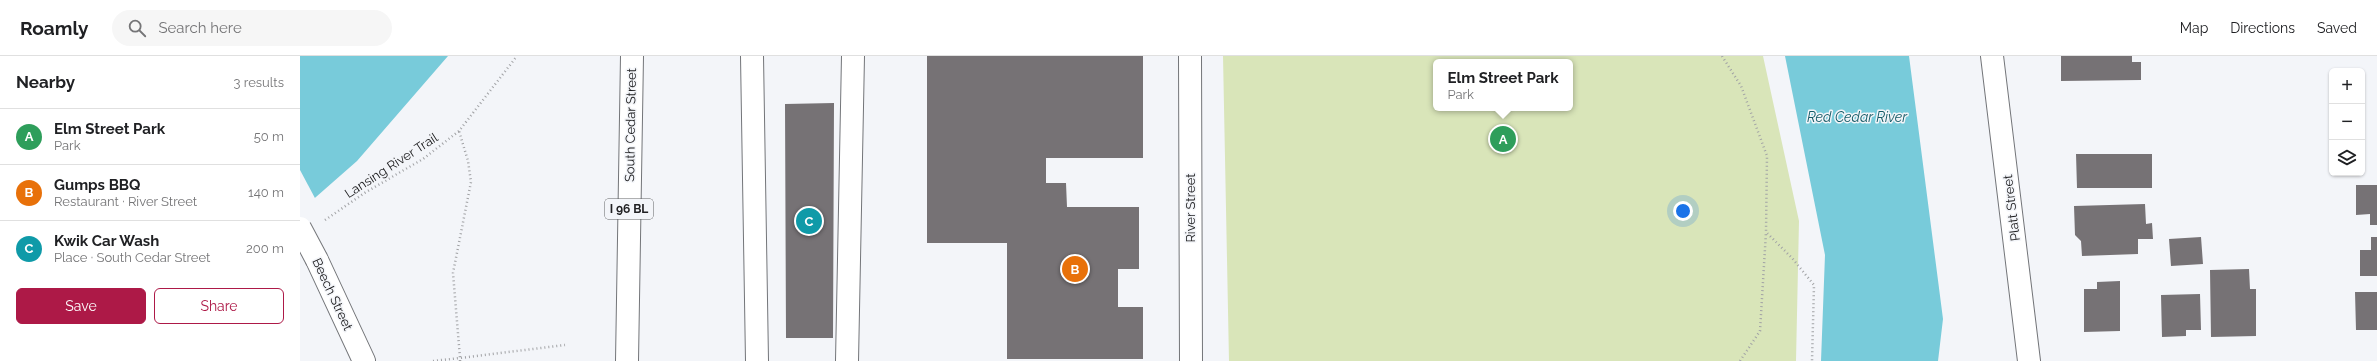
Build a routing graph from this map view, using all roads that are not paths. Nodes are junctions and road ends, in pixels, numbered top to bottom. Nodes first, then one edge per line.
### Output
1 (632, 56) edge
2 (752, 56) edge
3 (853, 56) edge
4 (1190, 56) edge
5 (1992, 56) edge
6 (300, 228) edge
7 (364, 361) edge
8 (627, 361) edge
9 (757, 361) edge
10 (847, 361) edge
11 (1191, 361) edge
12 (2029, 361) edge

1 - 8 street, South Cedar Street / I 96 BL
2 - 9 street
3 - 10 street
4 - 11 street, River Street
5 - 12 street, Platt Street
6 - 7 street, Beech Street, bridge

